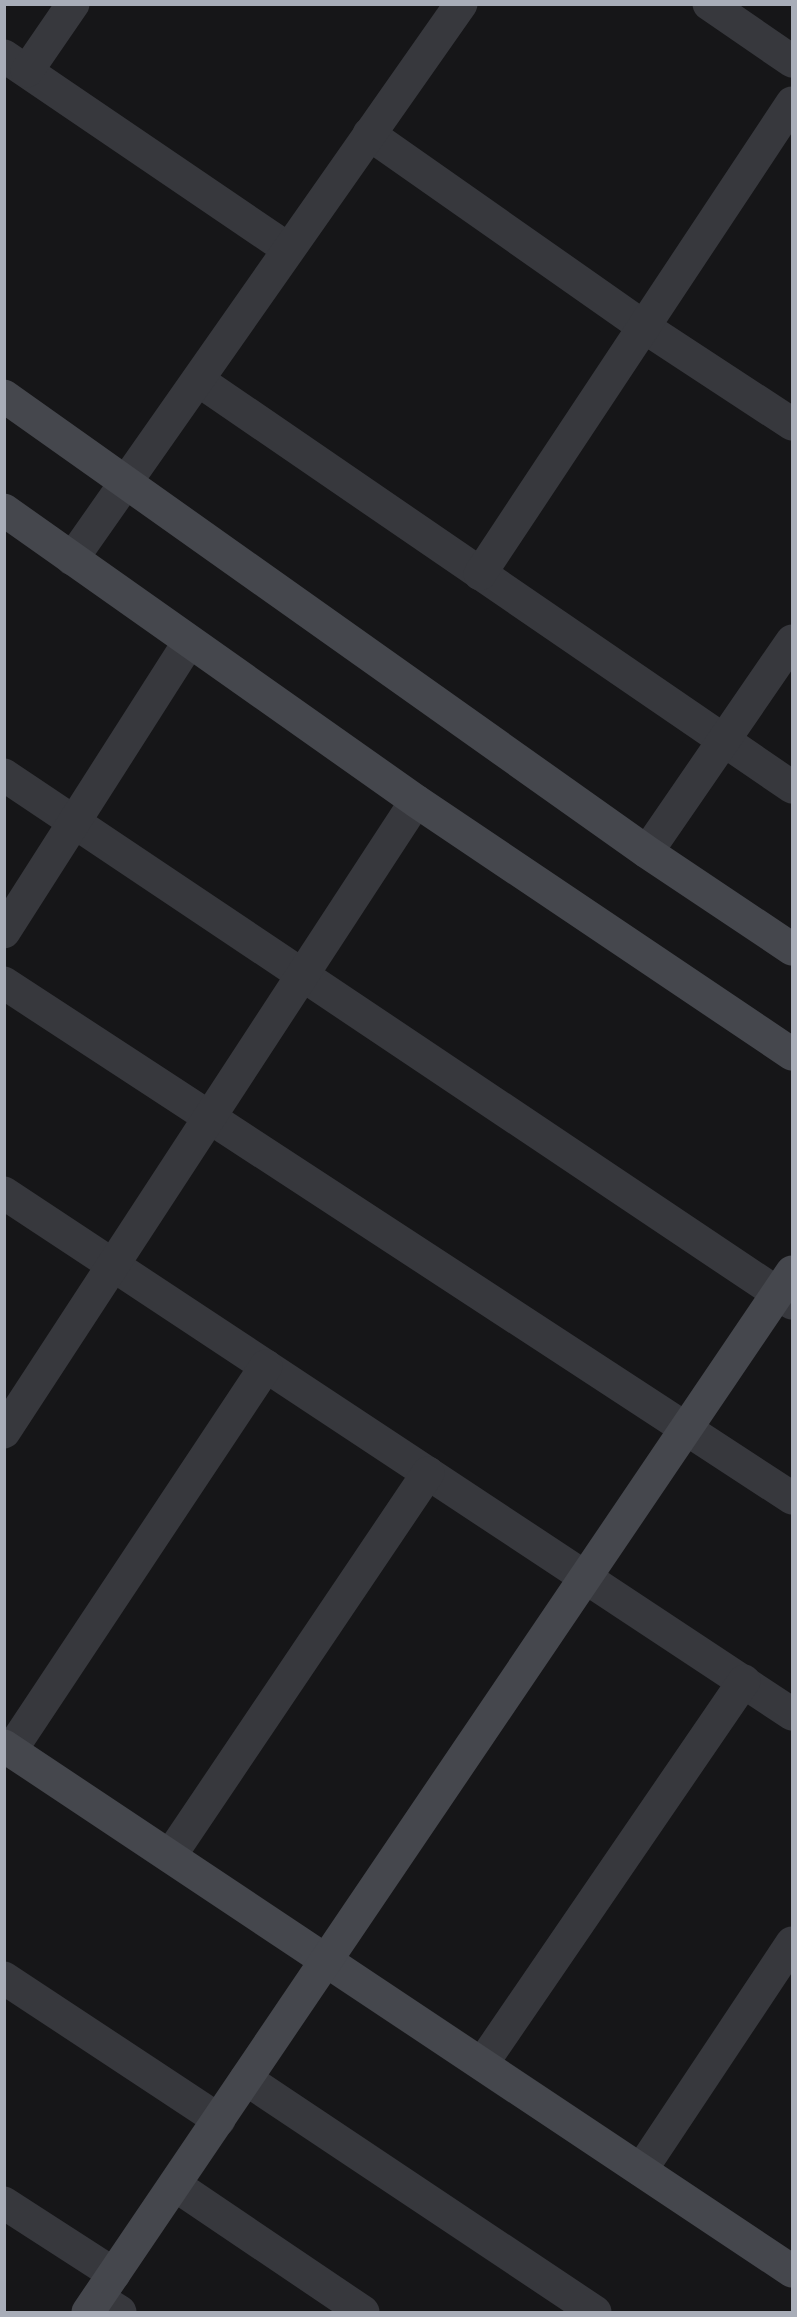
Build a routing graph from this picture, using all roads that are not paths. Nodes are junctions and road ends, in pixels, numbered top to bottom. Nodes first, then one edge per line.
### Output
1 (73, 4) edge
2 (461, 4) edge
3 (709, 4) edge
4 (792, 62) edge
5 (16, 64) edge
6 (792, 103) edge
7 (369, 134) junction
8 (288, 249) junction
9 (644, 327) junction
10 (198, 380) junction
11 (4, 396) edge
12 (792, 424) edge
13 (126, 482) junction
14 (4, 510) edge
15 (72, 559) junction
16 (480, 574) junction
17 (792, 640) edge
18 (189, 642) junction
19 (725, 741) junction
20 (4, 774) edge
21 (792, 787) edge
22 (416, 801) junction
23 (75, 822) junction
24 (647, 852) junction
25 (4, 932) edge
26 (792, 949) edge
27 (303, 974) junction
28 (4, 983) edge
29 (792, 1054) edge
30 (210, 1117) junction
31 (4, 1193) edge
32 (113, 1265) junction
33 (788, 1289) edge
34 (266, 1366) junction
35 (7, 1423) edge
36 (687, 1428) junction
37 (428, 1473) junction
38 (792, 1498) edge
39 (586, 1577) junction
40 (744, 1681) junction
41 (792, 1714) edge
42 (8, 1748) edge
43 (170, 1856) junction
44 (792, 1943) edge
45 (327, 1961) junction
46 (4, 1978) edge
47 (482, 2064) junction
48 (246, 2079) junction
49 (219, 2120) junction
50 (641, 2170) junction
51 (175, 2184) junction
52 (4, 2203) edge
53 (792, 2271) edge
54 (105, 2299) edge
55 (363, 2313) edge
56 (596, 2313) edge

1 - 5 street
2 - 7 street
3 - 4 street
5 - 8 street
6 - 9 street
7 - 8 street
7 - 9 street
8 - 10 street
9 - 12 street
9 - 16 street
10 - 13 street
10 - 16 street
11 - 13 street
13 - 15 street
13 - 24 street
14 - 15 street
15 - 18 street
16 - 19 street
17 - 19 street
18 - 22 street
18 - 23 street
19 - 21 street
19 - 24 street
20 - 23 street
22 - 27 street
22 - 29 street
23 - 25 street
23 - 27 street
24 - 26 street
27 - 30 street
27 - 33 street
28 - 30 street
30 - 32 street
30 - 36 street
31 - 32 street
32 - 34 street
32 - 35 street
33 - 36 street
34 - 37 street
34 - 42 street
36 - 38 street
36 - 39 street
37 - 39 street
37 - 43 street
39 - 40 street
39 - 45 street
40 - 41 street
40 - 47 street
42 - 43 street
43 - 45 street
44 - 50 street
45 - 47 street
45 - 48 street
46 - 49 street
47 - 50 street
48 - 49 street
48 - 56 street
49 - 51 street
50 - 53 street
51 - 54 street
51 - 55 street
52 - 54 street

